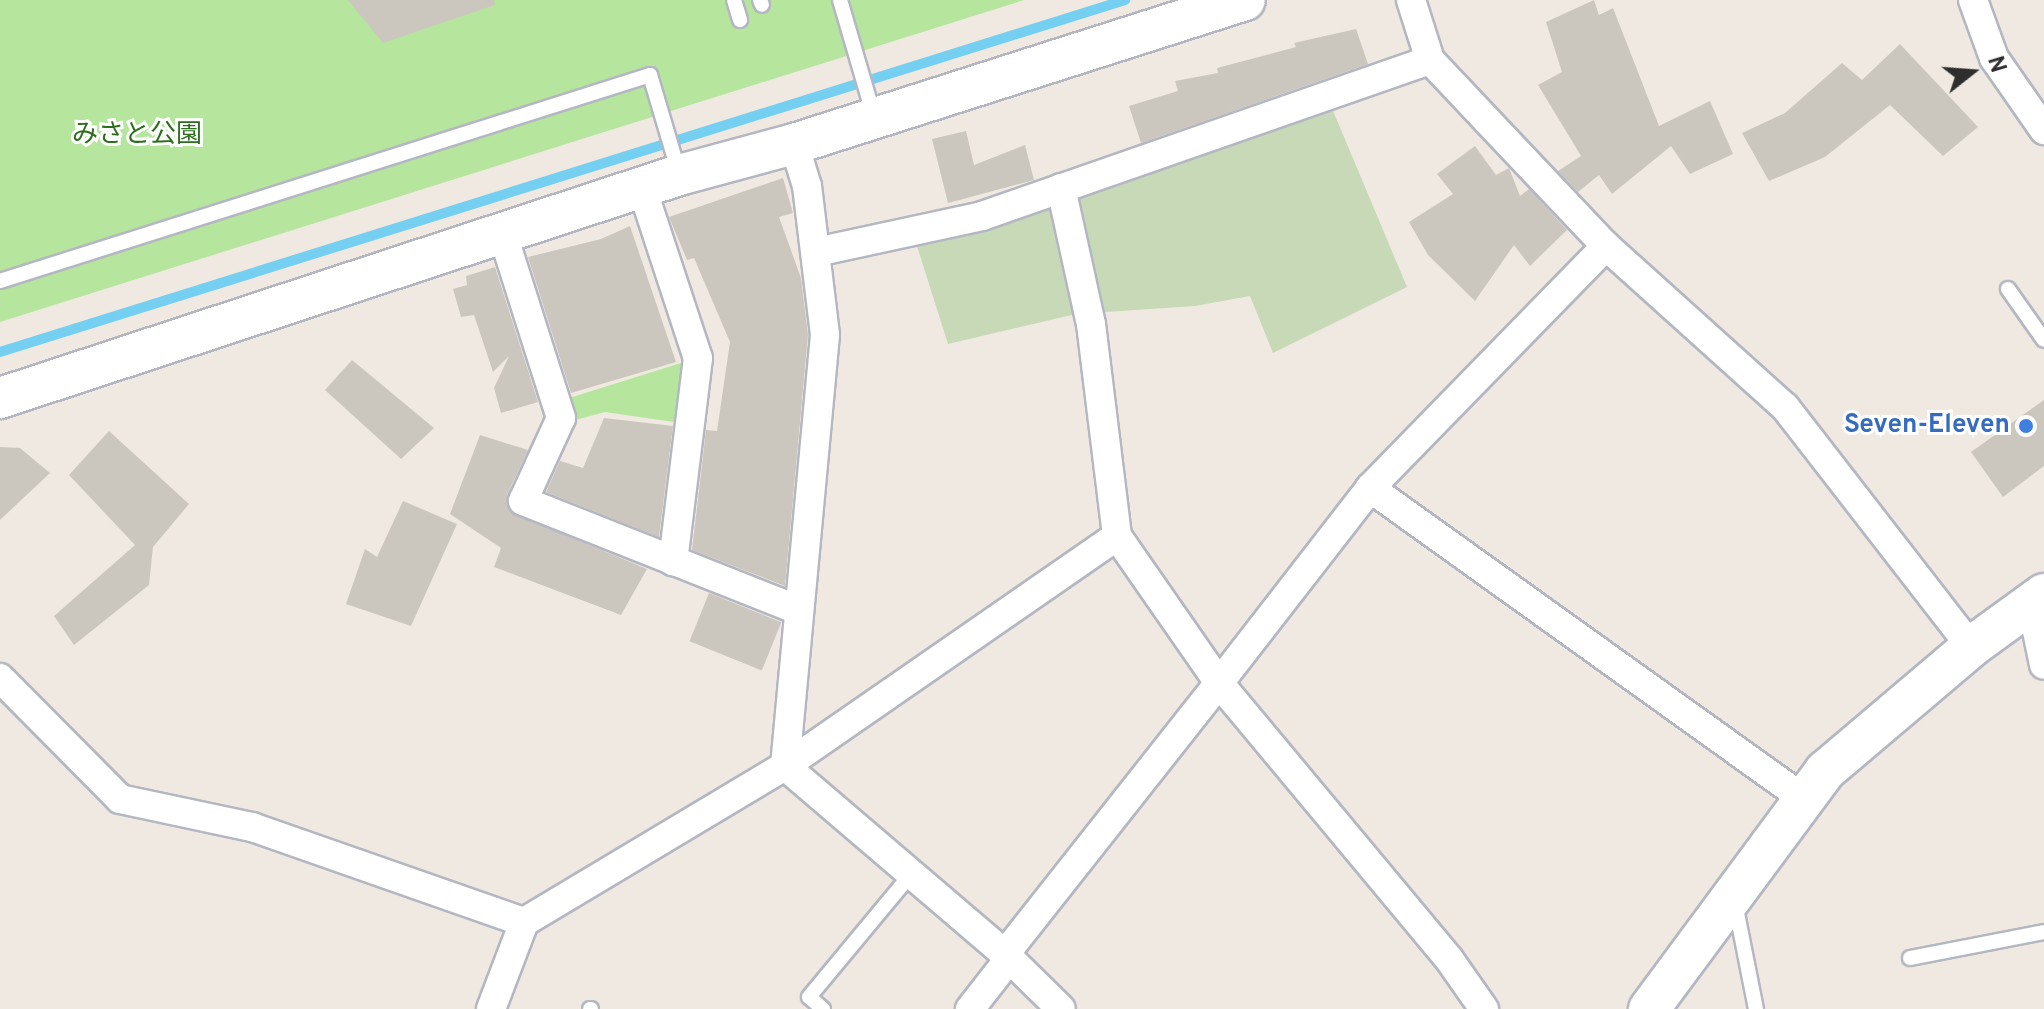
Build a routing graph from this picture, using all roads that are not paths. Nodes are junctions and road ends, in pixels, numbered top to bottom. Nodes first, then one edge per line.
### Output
1 (734, 0) edge
2 (840, 0) edge
3 (1245, 0) edge
4 (1411, 0) edge
5 (1973, 0) edge
6 (740, 20) dead end
7 (1430, 60) junction
8 (874, 118) junction
9 (2044, 130) edge
10 (794, 144) junction
11 (679, 175) junction
12 (642, 188) junction
13 (1061, 188) junction
14 (503, 235) junction
15 (1606, 246) junction
16 (816, 252) junction
17 (0, 281) edge
18 (2008, 289) dead end
19 (2044, 340) edge
20 (0, 398) edge
21 (1370, 488) junction
22 (1117, 536) junction
23 (673, 561) junction
24 (2037, 598) edge
25 (798, 610) junction
26 (1971, 647) junction
27 (2044, 665) edge
28 (0, 678) edge
29 (1219, 683) junction
30 (785, 766) junction
31 (1804, 799) junction
32 (911, 874) junction
33 (1734, 894) junction
34 (524, 922) junction
35 (2044, 932) edge
36 (1007, 956) junction
37 (1910, 958) dead end
38 (491, 1009) edge
39 (823, 1009) edge
40 (970, 1009) edge
41 (1061, 1009) edge
42 (1484, 1009) edge
43 (1649, 1009) edge
44 (1756, 1009) edge

1 - 6 lane
2 - 8 lane
3 - 8 street
4 - 7 street
5 - 9 street
7 - 13 street
7 - 15 street
8 - 10 street
10 - 11 street
10 - 16 street
11 - 12 street
11 - 17 lane
12 - 14 street
12 - 23 street
13 - 16 street
13 - 22 street
14 - 20 street
14 - 23 street
15 - 21 street
15 - 26 street
16 - 25 street
18 - 19 lane
21 - 29 street
21 - 31 street
22 - 29 street
22 - 30 street
23 - 25 street
24 - 26 street
24 - 27 street
25 - 30 street
26 - 31 street
28 - 34 street
29 - 36 street
29 - 42 street
30 - 32 street
30 - 34 street
31 - 33 street
32 - 36 street
32 - 39 lane
33 - 43 street
33 - 44 lane
34 - 38 street
35 - 37 lane
36 - 40 street
36 - 41 street

